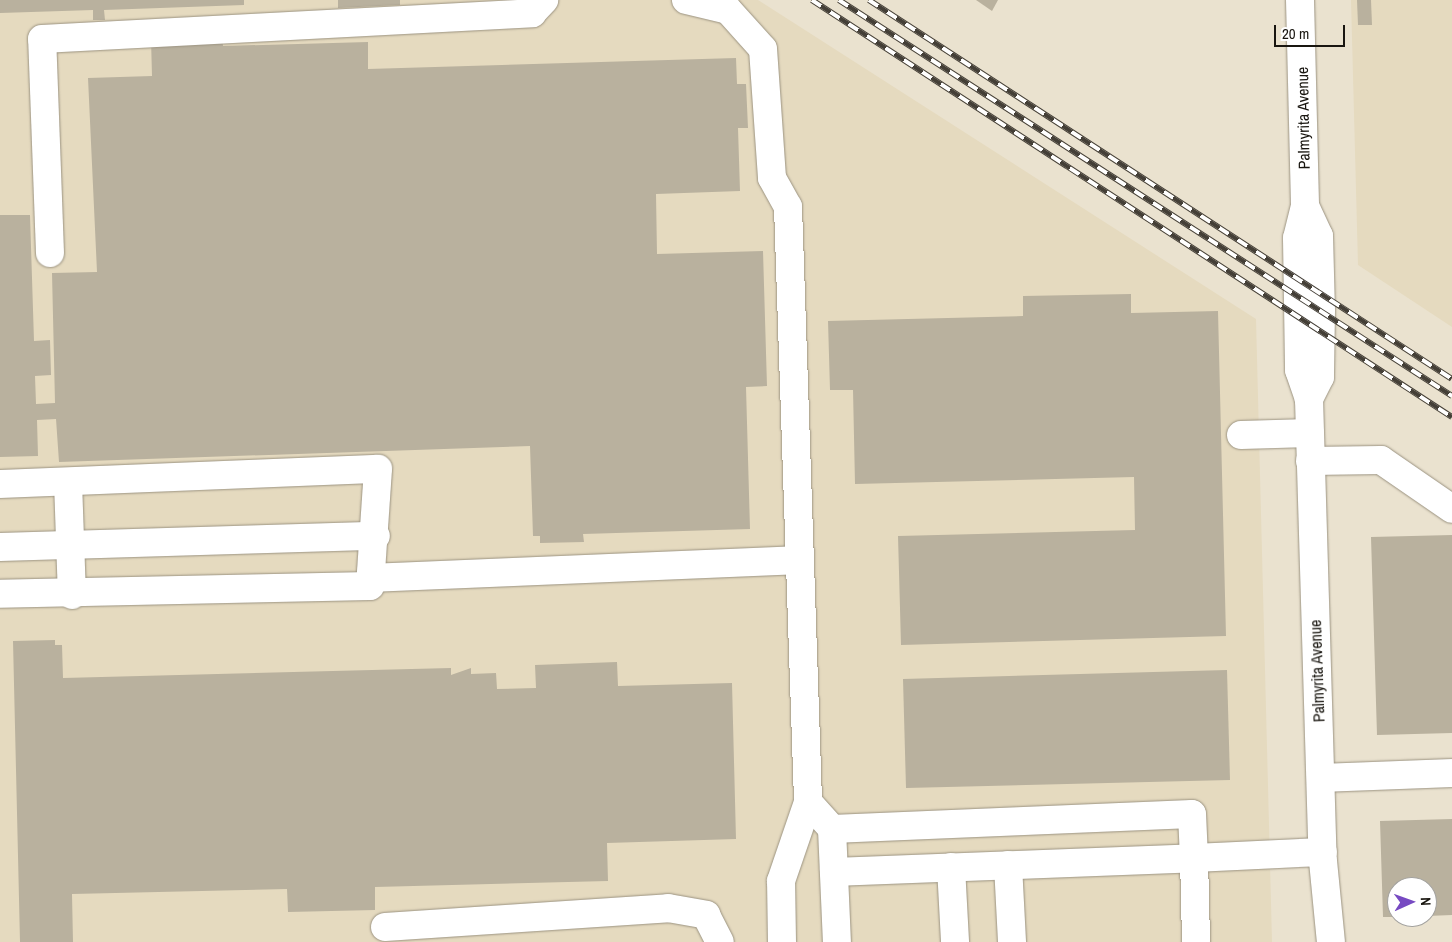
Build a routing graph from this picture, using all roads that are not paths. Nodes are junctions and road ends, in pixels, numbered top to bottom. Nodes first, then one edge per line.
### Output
1 (544, 0) edge
2 (686, 0) edge
3 (1300, 0) edge
4 (50, 253) dead end
5 (1310, 433) junction
6 (1241, 435) dead end
7 (1310, 461) junction
8 (68, 482) junction
9 (0, 484) edge
10 (1452, 509) edge
11 (376, 536) junction
12 (70, 546) junction
13 (0, 548) edge
14 (800, 560) junction
15 (371, 578) junction
16 (0, 594) edge
17 (72, 595) junction
18 (1452, 773) edge
19 (1321, 778) junction
20 (808, 802) junction
21 (832, 829) junction
22 (1323, 852) junction
23 (1194, 858) junction
24 (1008, 865) junction
25 (951, 867) junction
26 (834, 872) junction
27 (385, 927) dead end
28 (720, 942) edge
29 (782, 942) edge
30 (837, 942) edge
31 (955, 942) edge
32 (1012, 942) edge
33 (1196, 942) edge
34 (1331, 942) edge

1 - 4 street
2 - 14 street
3 - 5 street, Palmyrita Avenue
5 - 6 street
5 - 7 street, Palmyrita Avenue
7 - 10 street
7 - 19 street, Palmyrita Avenue
8 - 9 street
8 - 11 street
8 - 12 street
11 - 12 street
11 - 15 street
12 - 13 street
12 - 17 street
14 - 15 street
14 - 20 street
15 - 17 street
16 - 17 street
18 - 19 street
19 - 22 street, Palmyrita Avenue
20 - 21 street
20 - 29 street
21 - 23 street
21 - 26 street
22 - 23 street
22 - 34 street, Palmyrita Avenue
23 - 24 street
23 - 33 street
24 - 25 street
24 - 32 street
25 - 26 street
25 - 31 street
26 - 30 street
27 - 28 street

